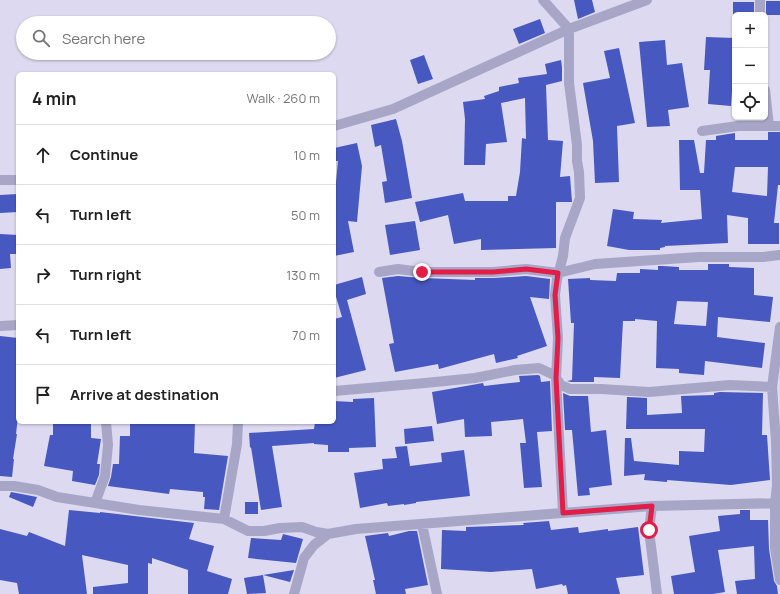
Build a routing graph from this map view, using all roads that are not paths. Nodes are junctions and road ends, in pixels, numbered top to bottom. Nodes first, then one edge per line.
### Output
1 (543, 0) edge
2 (647, 0) edge
3 (760, 0) edge
4 (760, 12) edge
5 (569, 29) junction
6 (768, 117) edge
7 (336, 125) edge
8 (769, 126) junction
9 (780, 126) edge
10 (702, 131) dead end
11 (0, 180) edge
12 (16, 180) edge
13 (780, 255) edge
14 (379, 272) dead end
15 (558, 273) junction
16 (16, 325) edge
17 (0, 326) edge
18 (780, 327) edge
19 (777, 372) edge
20 (556, 378) junction
21 (772, 387) junction
22 (336, 391) edge
23 (106, 424) edge
24 (238, 424) edge
25 (0, 486) edge
26 (95, 503) junction
27 (778, 503) edge
28 (652, 506) junction
29 (563, 513) junction
30 (224, 519) junction
31 (422, 524) junction
32 (328, 534) junction
33 (780, 580) edge
34 (294, 594) edge
35 (437, 594) edge
36 (657, 594) edge

1 - 5 street
2 - 5 street
3 - 4 street
5 - 7 street
5 - 15 street
6 - 8 street
8 - 9 street
8 - 10 street
11 - 12 street
13 - 15 street
14 - 15 street
15 - 20 street
16 - 17 street
18 - 19 street
19 - 21 street
20 - 21 street
20 - 22 street
20 - 29 street
21 - 27 street
23 - 26 street
24 - 30 street
25 - 26 street
26 - 30 street
27 - 28 street
27 - 33 street
28 - 29 street
28 - 36 street
29 - 31 street
30 - 32 street
31 - 32 street
31 - 35 street
32 - 34 street

